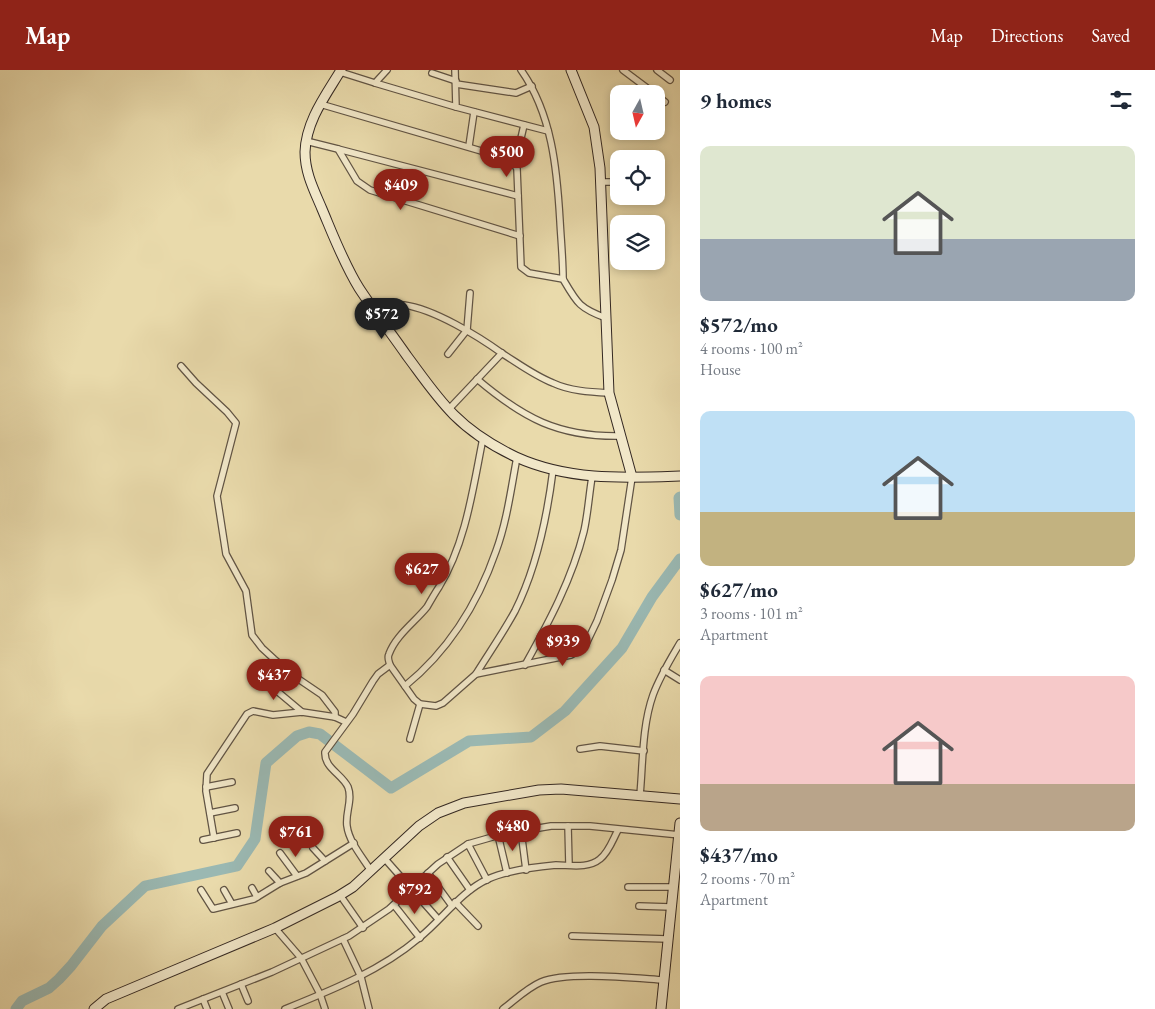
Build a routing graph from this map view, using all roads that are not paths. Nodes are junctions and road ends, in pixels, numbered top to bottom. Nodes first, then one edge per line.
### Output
1 (387, 70) edge
2 (455, 70) edge
3 (521, 70) edge
4 (571, 70) edge
5 (623, 70) edge
6 (657, 70) edge
7 (341, 71) edge
8 (432, 73) dead end
9 (670, 80) dead end
10 (456, 82) junction
11 (374, 84) junction
12 (644, 85) edge
13 (532, 86) junction
14 (320, 104) junction
15 (456, 107) junction
16 (474, 112) junction
17 (524, 125) junction
18 (548, 131) junction
19 (306, 141) junction
20 (468, 146) junction
21 (338, 149) junction
22 (515, 164) junction
23 (601, 182) junction
24 (610, 182) edge
25 (518, 196) junction
26 (520, 236) junction
27 (563, 279) junction
28 (470, 293) dead end
29 (373, 308) junction
30 (606, 318) junction
31 (467, 330) junction
32 (502, 353) junction
33 (448, 354) dead end
34 (181, 366) dead end
35 (477, 379) junction
36 (609, 393) junction
37 (449, 409) junction
38 (620, 436) junction
39 (483, 438) junction
40 (517, 457) junction
41 (553, 470) junction
42 (680, 476) edge
43 (592, 477) junction
44 (632, 478) junction
45 (680, 643) edge
46 (390, 665) junction
47 (525, 665) junction
48 (664, 670) junction
49 (476, 674) junction
50 (259, 676) dead end
51 (680, 680) edge
52 (405, 686) junction
53 (420, 704) junction
54 (302, 712) junction
55 (336, 717) junction
56 (346, 722) junction
57 (410, 739) dead end
58 (580, 749) dead end
59 (644, 750) junction
60 (232, 782) dead end
61 (206, 787) junction
62 (640, 795) junction
63 (680, 799) edge
64 (235, 808) dead end
65 (210, 813) junction
66 (680, 824) edge
67 (568, 826) junction
68 (618, 830) junction
69 (521, 831) junction
70 (237, 833) dead end
71 (498, 835) junction
72 (680, 835) edge
73 (214, 838) junction
74 (203, 840) dead end
75 (354, 843) junction
76 (468, 844) junction
77 (312, 848) dead end
78 (280, 854) dead end
79 (447, 857) junction
80 (385, 859) junction
81 (325, 861) junction
82 (678, 862) edge
83 (569, 865) junction
84 (526, 870) junction
85 (269, 871) dead end
86 (371, 871) junction
87 (428, 873) junction
88 (507, 873) junction
89 (297, 876) junction
90 (487, 880) junction
91 (280, 883) junction
92 (628, 887) dead end
93 (673, 887) junction
94 (252, 888) dead end
95 (201, 890) dead end
96 (224, 890) dead end
97 (411, 890) junction
98 (470, 890) junction
99 (340, 895) junction
100 (257, 897) junction
101 (232, 904) junction
102 (454, 904) junction
103 (394, 905) junction
104 (639, 906) dead end
105 (671, 908) junction
106 (438, 919) junction
107 (478, 926) dead end
108 (275, 928) junction
109 (363, 928) junction
110 (572, 936) dead end
111 (420, 938) junction
112 (343, 940) junction
113 (667, 940) junction
114 (301, 958) junction
115 (361, 977) junction
116 (664, 980) junction
117 (241, 984) junction
118 (222, 992) junction
119 (320, 994) junction
120 (203, 999) junction
121 (248, 1001) dead end
122 (94, 1009) edge
123 (178, 1009) edge
124 (207, 1009) edge
125 (229, 1009) edge
126 (286, 1009) edge
127 (325, 1009) edge
128 (368, 1009) edge
129 (503, 1009) edge
130 (661, 1009) edge

1 - 11 street
2 - 10 street
3 - 13 street
4 - 23 street
5 - 12 street
6 - 9 street
7 - 11 street
7 - 14 street
8 - 10 street
10 - 13 street
10 - 15 street
11 - 15 street
13 - 18 street
14 - 19 street
14 - 20 street
15 - 16 street
16 - 17 street
16 - 20 street
17 - 18 street
17 - 22 street
18 - 27 street
19 - 21 street
19 - 29 street
20 - 22 street
21 - 25 street
21 - 26 street
22 - 25 street
23 - 24 street
23 - 30 street
25 - 26 street
26 - 27 street
27 - 30 street
28 - 31 street
29 - 31 street
29 - 37 street
30 - 36 street
31 - 32 street
31 - 33 street
32 - 35 street
32 - 36 street
34 - 55 street
35 - 37 street
35 - 38 street
36 - 38 street
37 - 39 street
38 - 44 street
39 - 40 street
39 - 46 street
40 - 41 street
40 - 52 street
41 - 43 street
41 - 49 street
42 - 44 street
43 - 44 street
43 - 47 street
44 - 47 street
45 - 48 street
46 - 52 street
46 - 56 street
47 - 49 street
48 - 51 street
48 - 59 street
49 - 53 street
50 - 54 street
52 - 53 street
53 - 57 street
54 - 55 street
54 - 61 street
55 - 56 street
56 - 75 street
58 - 59 street
59 - 62 street
60 - 61 street
61 - 65 street
62 - 63 street
62 - 80 street
64 - 65 street
65 - 73 street
66 - 72 street
67 - 68 street
67 - 69 street
67 - 83 street
68 - 72 street
68 - 83 street
69 - 71 street
69 - 84 street
70 - 73 street
71 - 76 street
71 - 88 street
72 - 82 street
73 - 74 street
75 - 81 street
75 - 86 street
76 - 79 street
76 - 90 street
77 - 81 street
78 - 89 street
79 - 87 street
79 - 98 street
80 - 86 street
80 - 97 street
81 - 89 street
82 - 93 street
83 - 84 street
84 - 88 street
85 - 91 street
86 - 99 street
87 - 97 street
87 - 102 street
88 - 90 street
89 - 91 street
90 - 98 street
91 - 100 street
92 - 93 street
93 - 105 street
94 - 100 street
95 - 101 street
96 - 101 street
97 - 103 street
97 - 106 street
98 - 102 street
99 - 108 street
99 - 109 street
100 - 101 street
102 - 106 street
102 - 107 street
103 - 109 street
103 - 111 street
104 - 105 street
105 - 113 street
106 - 111 street
108 - 114 street
108 - 122 street
109 - 112 street
110 - 113 street
111 - 115 street
112 - 114 street
112 - 115 street
113 - 116 street
114 - 117 street
114 - 119 street
115 - 119 street
115 - 128 street
116 - 129 street
116 - 130 street
117 - 118 street
117 - 121 street
118 - 120 street
118 - 125 street
119 - 126 street
119 - 127 street
120 - 123 street
120 - 124 street

